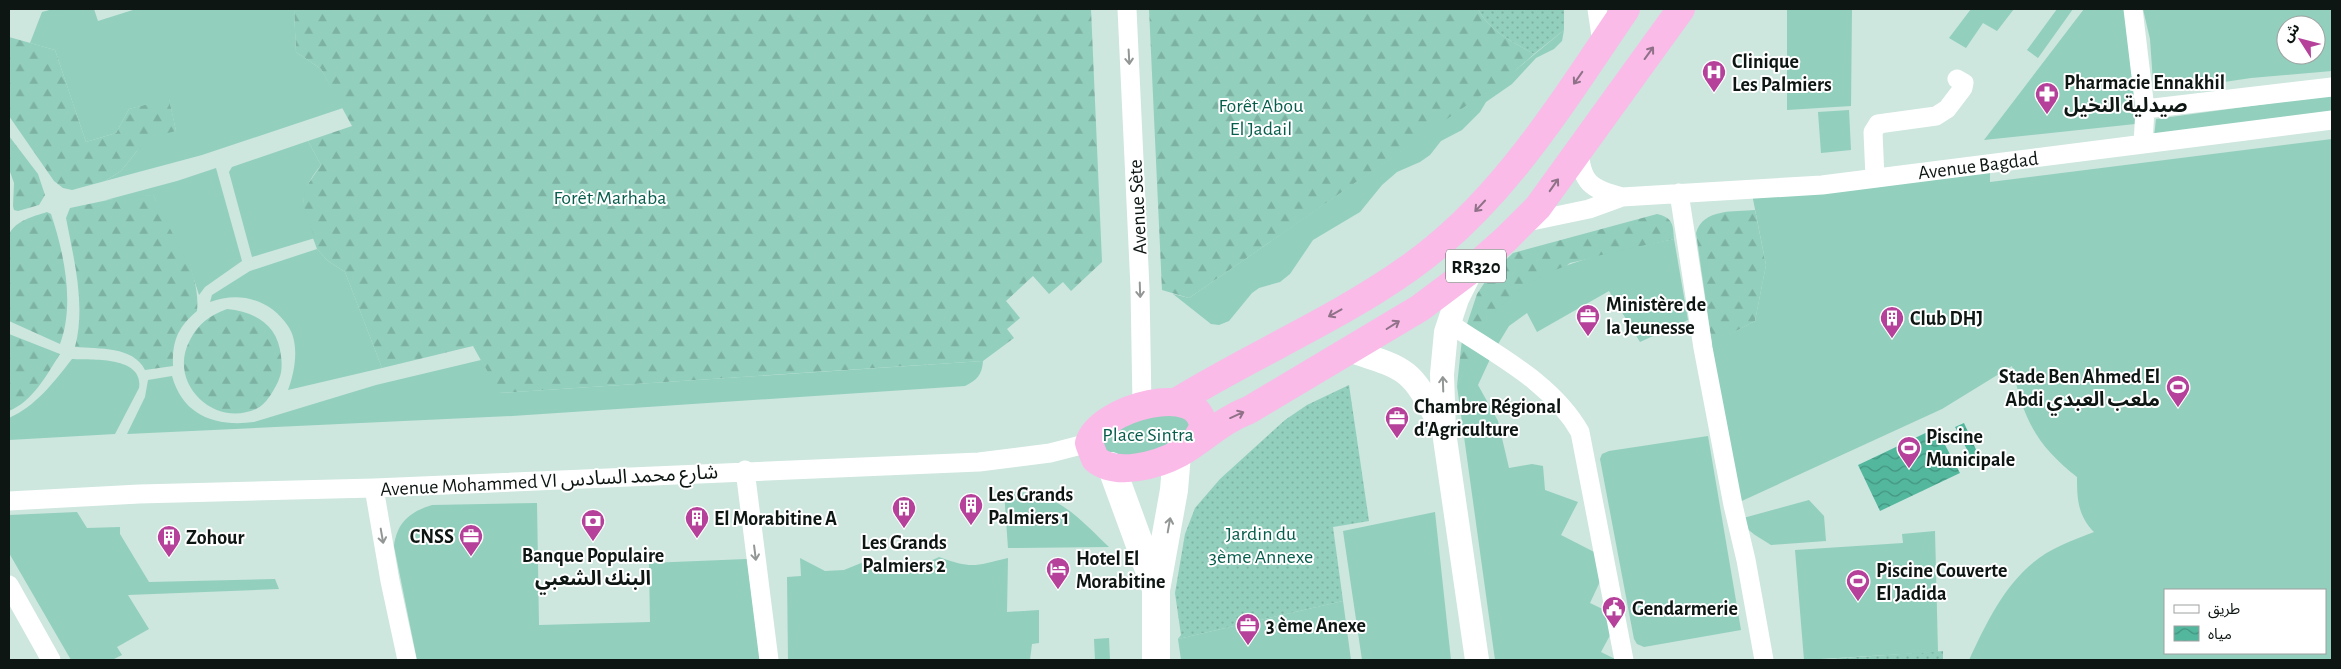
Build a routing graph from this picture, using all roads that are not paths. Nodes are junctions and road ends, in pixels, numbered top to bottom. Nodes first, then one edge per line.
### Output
1 (1127, 9) edge
2 (1597, 9) edge
3 (1626, 9) edge
4 (1681, 9) edge
5 (2133, 9) edge
6 (1602, 44) junction
7 (1957, 79) dead end
8 (2332, 87) edge
9 (2145, 109) junction
10 (2332, 120) edge
11 (2143, 144) junction
12 (1579, 149) junction
13 (1875, 178) junction
14 (1679, 193) junction
15 (1622, 197) junction
16 (1522, 223) junction
17 (1472, 269) junction
18 (1449, 323) junction
19 (1352, 350) junction
20 (1176, 402) junction
21 (1142, 406) junction
22 (1444, 432) junction
23 (1089, 443) junction
24 (1186, 447) junction
25 (1111, 466) junction
26 (745, 470) junction
27 (374, 488) junction
28 (9, 501) edge
29 (9, 584) edge
30 (1156, 590) junction
31 (51, 660) edge
32 (406, 660) edge
33 (769, 660) edge
34 (1156, 660) edge
35 (1477, 660) edge
36 (1624, 660) edge
37 (1764, 660) edge

1 -> 21 street, Avenue Sète
2 - 6 street
3 - 6 highway, RR320
12 -> 4 highway, RR320
5 - 9 street
6 -> 20 highway, RR320
7 - 13 street
8 - 9 street
9 - 11 street
10 - 11 street, Avenue Bagdad
11 - 13 street, Avenue Bagdad
12 - 15 street
16 -> 12 highway, RR320
13 - 14 street, Avenue Bagdad
14 - 15 street, Avenue Bagdad
14 - 37 street
15 - 16 street
16 - 17 highway, RR320
17 - 18 street
19 -> 17 highway, RR320
22 -> 18 street
18 - 36 street
19 - 22 street
24 -> 19 highway, RR320
20 - 21 highway, RR320
20 - 24 highway
21 - 23 highway, RR320
22 - 35 street
23 - 25 highway
23 - 26 street, Avenue Mohammed VI شارع محمد السادس
24 - 25 highway, RR320
30 -> 24 main road
25 - 30 main road
26 - 27 street, Avenue Mohammed VI شارع محمد السادس
26 -> 33 street
27 - 28 street, Avenue Mohammed VI شارع محمد السادس
27 -> 32 street
29 - 31 street
30 - 34 main road

